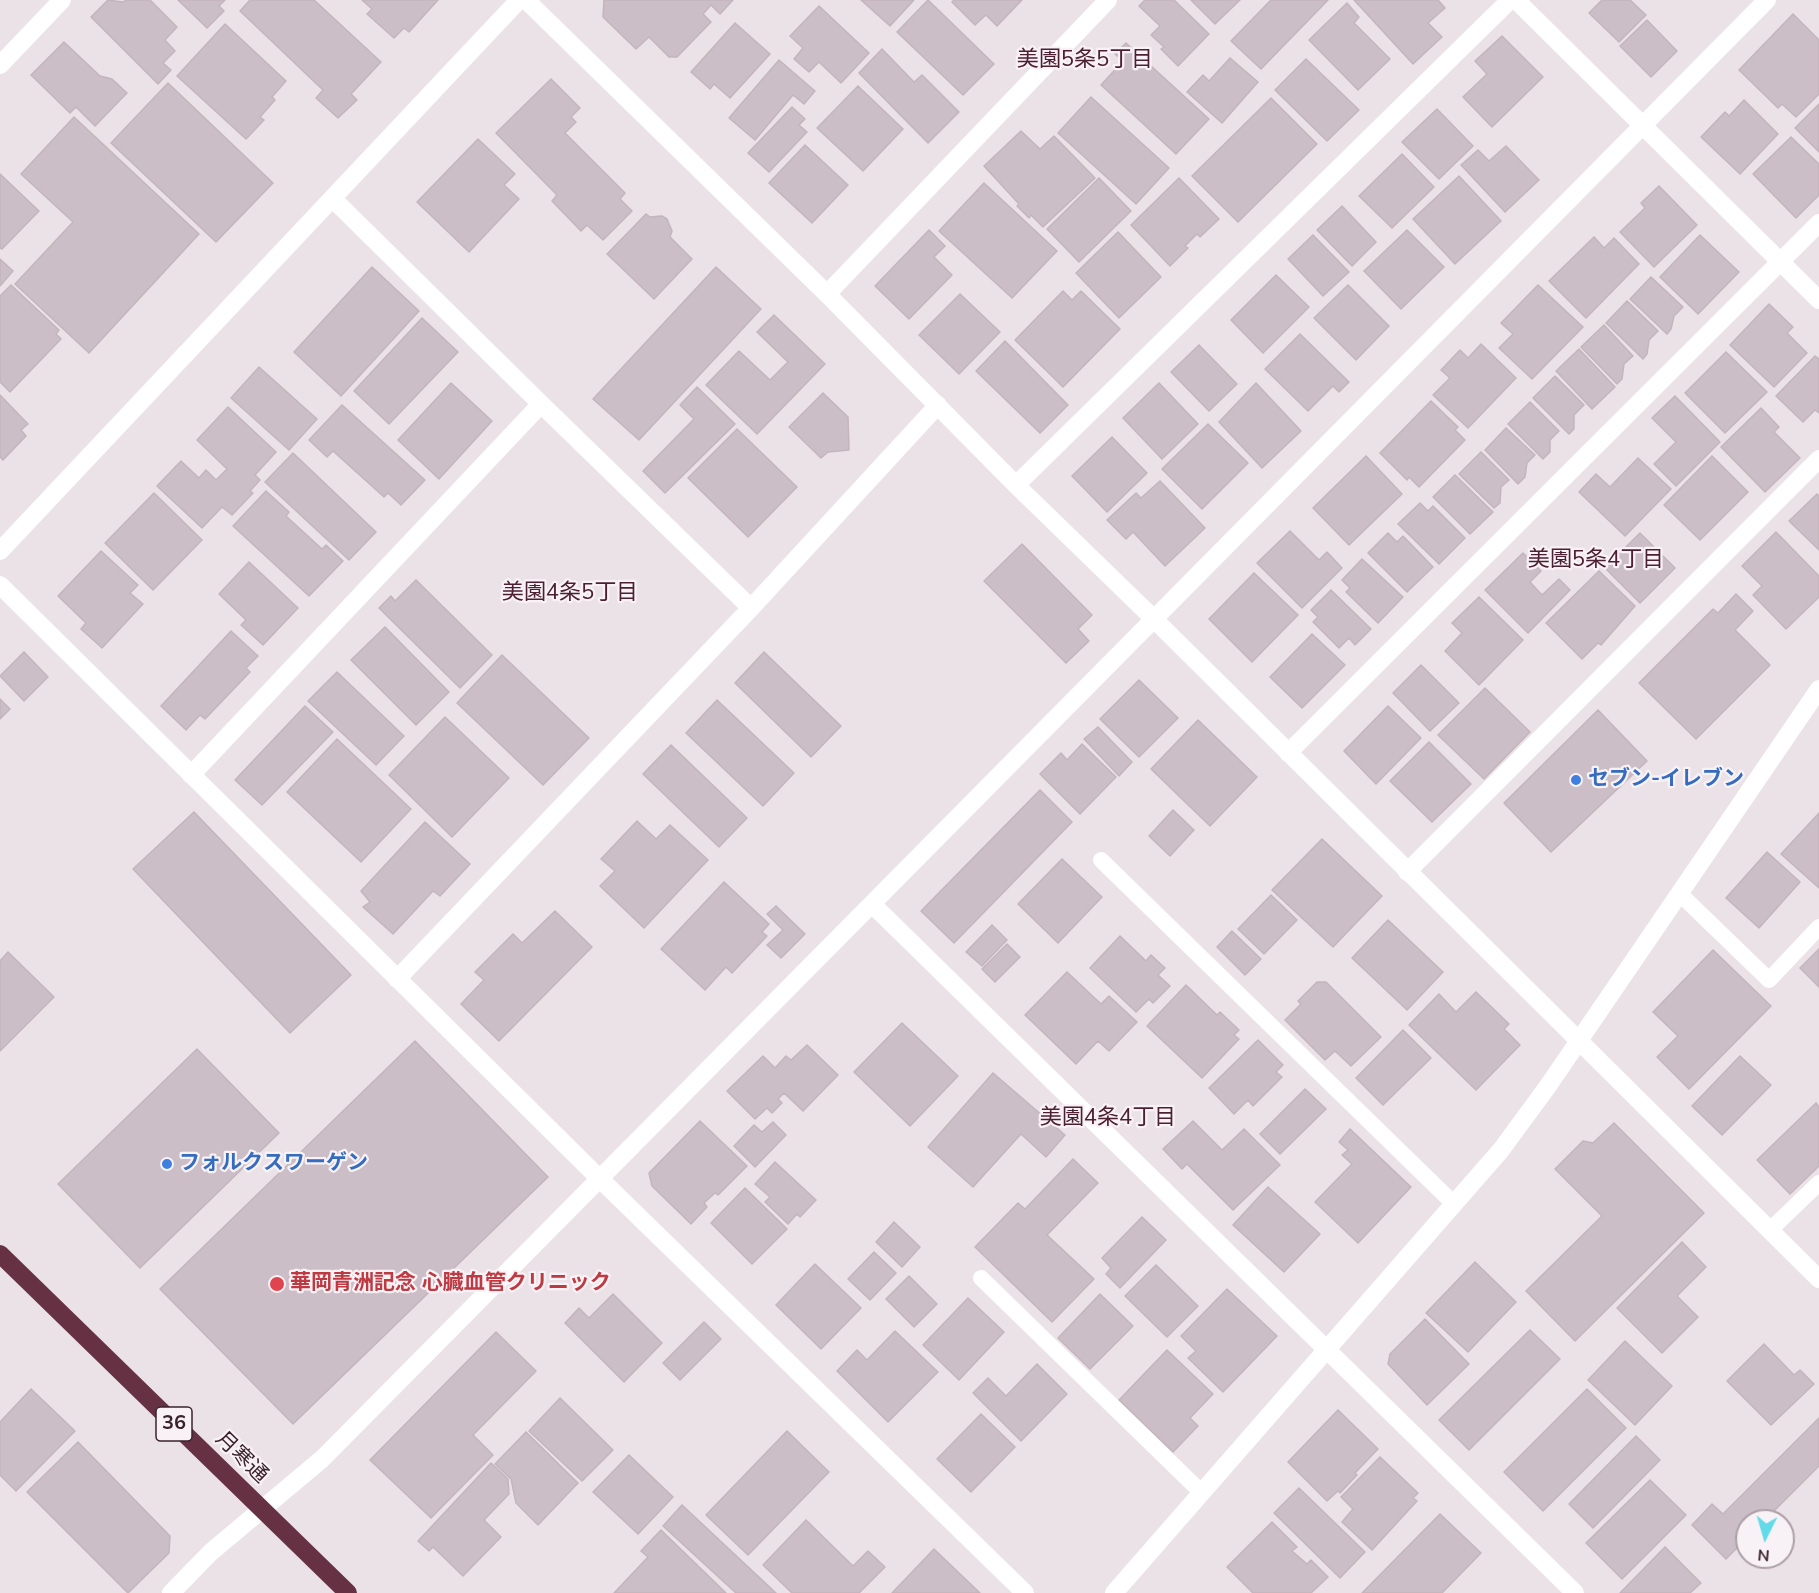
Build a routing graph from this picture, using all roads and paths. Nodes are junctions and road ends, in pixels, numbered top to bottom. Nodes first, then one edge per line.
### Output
1 (62, 0) edge
2 (519, 0) edge
3 (526, 0) edge
4 (1108, 0) edge
5 (1510, 0) edge
6 (1516, 0) edge
7 (1767, 0) edge
8 (0, 65) edge
9 (1642, 127) junction
10 (333, 200) junction
11 (1819, 223) edge
12 (1780, 262) junction
13 (827, 294) junction
14 (1819, 300) edge
15 (541, 404) junction
16 (938, 405) junction
17 (1819, 459) edge
18 (1016, 485) junction
19 (0, 551) edge
20 (0, 585) edge
21 (751, 608) junction
22 (1155, 620) junction
23 (1819, 689) edge
24 (1288, 753) junction
25 (191, 775) junction
26 (1101, 860) dead end
27 (1407, 873) junction
28 (1680, 893) junction
29 (872, 904) junction
30 (1819, 927) edge
31 (397, 979) junction
32 (1579, 1039) junction
33 (599, 1178) junction
34 (1819, 1183) edge
35 (1453, 1203) junction
36 (1770, 1230) junction
37 (0, 1254) edge
38 (981, 1278) dead end
39 (1819, 1279) edge
40 (1325, 1349) junction
41 (1201, 1492) junction
42 (262, 1509) junction
43 (171, 1593) edge
44 (348, 1593) edge
45 (1025, 1593) edge
46 (1114, 1593) edge
47 (1575, 1593) edge

1 - 8 street
2 - 10 street
3 - 13 street
4 - 13 street
5 - 18 street
6 - 9 street
7 - 9 street
9 - 12 street
9 - 22 street
10 - 15 street
10 - 19 street
11 - 12 street
12 - 14 street
12 - 24 street
13 - 16 street
15 - 21 street
15 - 25 street
16 - 18 street
16 - 21 street
17 - 27 street
18 - 22 street
20 - 25 street
21 - 31 street
22 - 24 street
22 - 29 street
23 - 28 street
24 - 27 street
25 - 31 street
26 - 35 lane
27 - 32 street
28 - 30 lane
28 - 32 street
29 - 33 street
29 - 40 street
31 - 33 street
32 - 35 street
32 - 36 street
33 - 42 street
33 - 45 street
34 - 36 lane
35 - 40 street
36 - 39 street
37 - 42 highway, 月寒通 / 36
38 - 41 lane
40 - 41 street
40 - 47 street
41 - 46 street
42 - 43 street
42 - 44 highway, 月寒通 / 36

